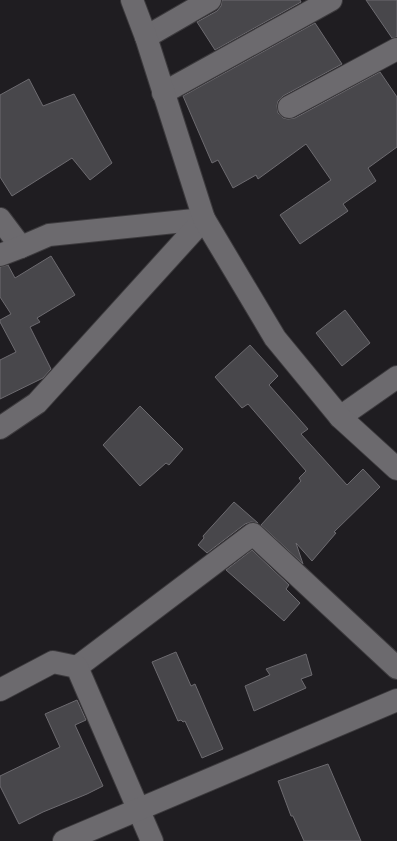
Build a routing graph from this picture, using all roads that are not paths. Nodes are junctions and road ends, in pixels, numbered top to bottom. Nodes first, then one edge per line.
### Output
1 (132, 0) edge
2 (210, 0) edge
3 (331, 0) edge
4 (146, 37) junction
5 (397, 49) edge
6 (163, 93) junction
7 (288, 106) dead end
8 (0, 219) edge
9 (204, 219) junction
10 (21, 247) junction
11 (0, 255) edge
12 (397, 377) edge
13 (340, 417) junction
14 (0, 428) edge
15 (397, 468) edge
16 (77, 667) junction
17 (397, 668) edge
18 (0, 690) edge
19 (397, 700) edge
20 (139, 809) junction
21 (64, 841) edge
22 (152, 841) edge

1 - 4 street
2 - 4 street
3 - 6 street
4 - 6 street
5 - 7 street
6 - 9 street
8 - 10 street
9 - 10 street
9 - 13 street
9 - 14 street
10 - 11 street
12 - 13 street
13 - 15 street
16 - 17 street
16 - 18 street
16 - 20 street
19 - 20 street
20 - 21 street
20 - 22 street

